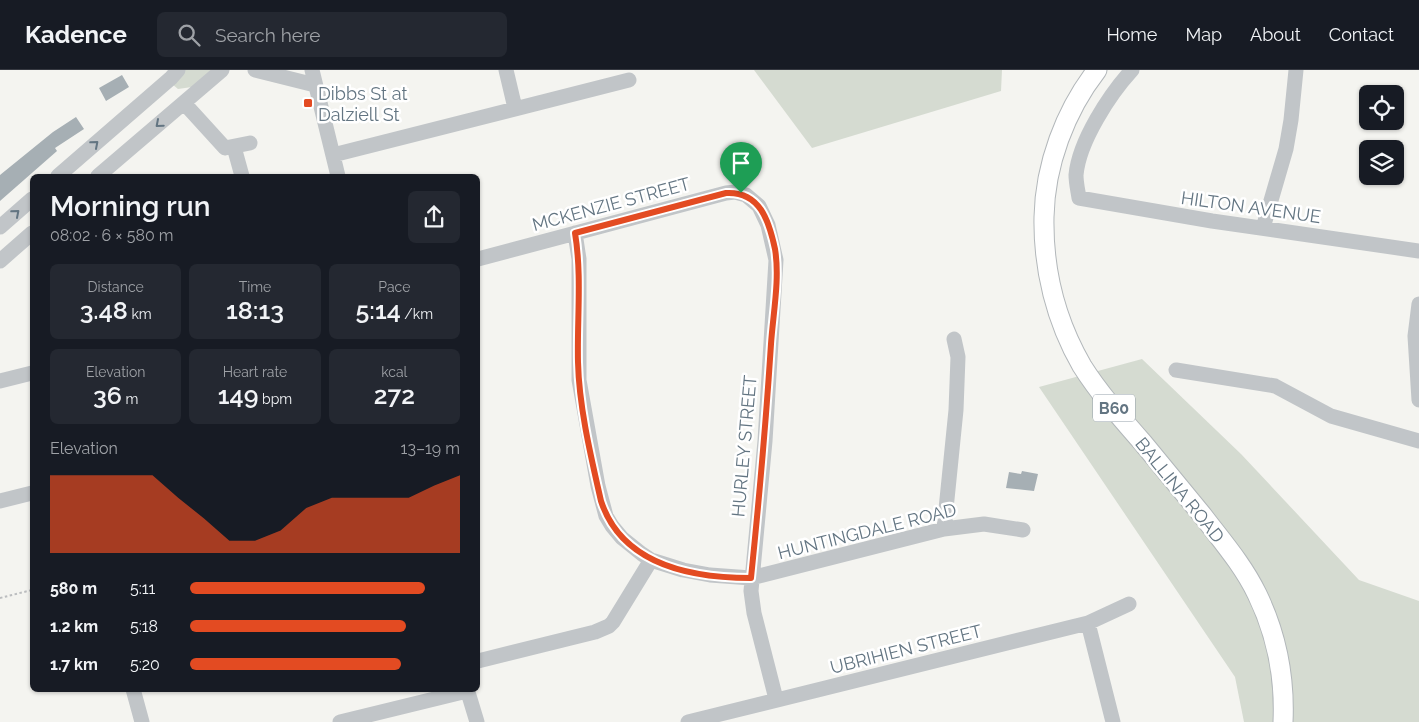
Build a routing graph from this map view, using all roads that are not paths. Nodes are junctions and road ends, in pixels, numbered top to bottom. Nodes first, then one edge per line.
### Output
1 (178, 70) edge
2 (222, 70) edge
3 (255, 70) edge
4 (312, 70) edge
5 (506, 70) edge
6 (1097, 70) edge
7 (1132, 70) edge
8 (1296, 70) edge
9 (629, 80) dead end
10 (315, 85) junction
11 (184, 103) junction
12 (515, 108) junction
13 (250, 143) dead end
14 (234, 147) junction
15 (333, 155) junction
16 (60, 174) edge
17 (100, 174) edge
18 (241, 174) edge
19 (338, 174) edge
20 (753, 199) joint
21 (30, 200) edge
22 (0, 227) edge
23 (1263, 228) junction
24 (575, 233) junction
25 (30, 235) edge
26 (1419, 251) edge
27 (480, 258) edge
28 (0, 260) edge
29 (1419, 304) edge
30 (954, 340) dead end
31 (1176, 370) dead end
32 (30, 374) edge
33 (0, 381) edge
34 (1419, 400) edge
35 (1419, 440) edge
36 (30, 494) edge
37 (0, 501) edge
38 (944, 529) junction
39 (1022, 530) dead end
40 (651, 560) junction
41 (751, 578) junction
42 (1129, 604) dead end
43 (1088, 624) junction
44 (480, 661) edge
45 (134, 692) edge
46 (459, 692) edge
47 (468, 692) edge
48 (776, 700) junction
49 (142, 722) edge
50 (340, 722) edge
51 (477, 722) edge
52 (688, 722) edge
53 (1113, 722) edge
54 (1283, 722) edge

16 -> 1 street
2 - 11 street
3 - 10 street
4 - 10 street
5 - 12 street
6 - 54 main road, BALLINA ROAD / B60
7 - 23 street, HILTON AVENUE
8 - 23 street
9 - 12 street
10 - 15 street
11 - 14 street
11 -> 17 street
12 - 15 street
13 - 14 street
14 - 18 street
15 - 19 street
20 - 24 street, MCKENZIE STREET
20 - 41 street, HURLEY STREET
22 -> 21 street
23 - 26 street, HILTON AVENUE
24 - 27 street, MCKENZIE STREET
24 - 40 street, HUNTINGDALE ROAD
25 - 28 street
29 - 34 street
30 - 38 street
31 - 35 street
32 - 33 street
36 - 37 street
38 - 39 street, HUNTINGDALE ROAD
38 - 41 street, HUNTINGDALE ROAD
40 - 41 street, HUNTINGDALE ROAD
40 - 44 street
41 - 48 street, HURLEY STREET
42 - 43 street, UBRIHIEN STREET
43 - 48 street, UBRIHIEN STREET
43 - 53 street
45 - 49 street
46 - 50 street
47 - 51 street
48 - 52 street, UBRIHIEN STREET

